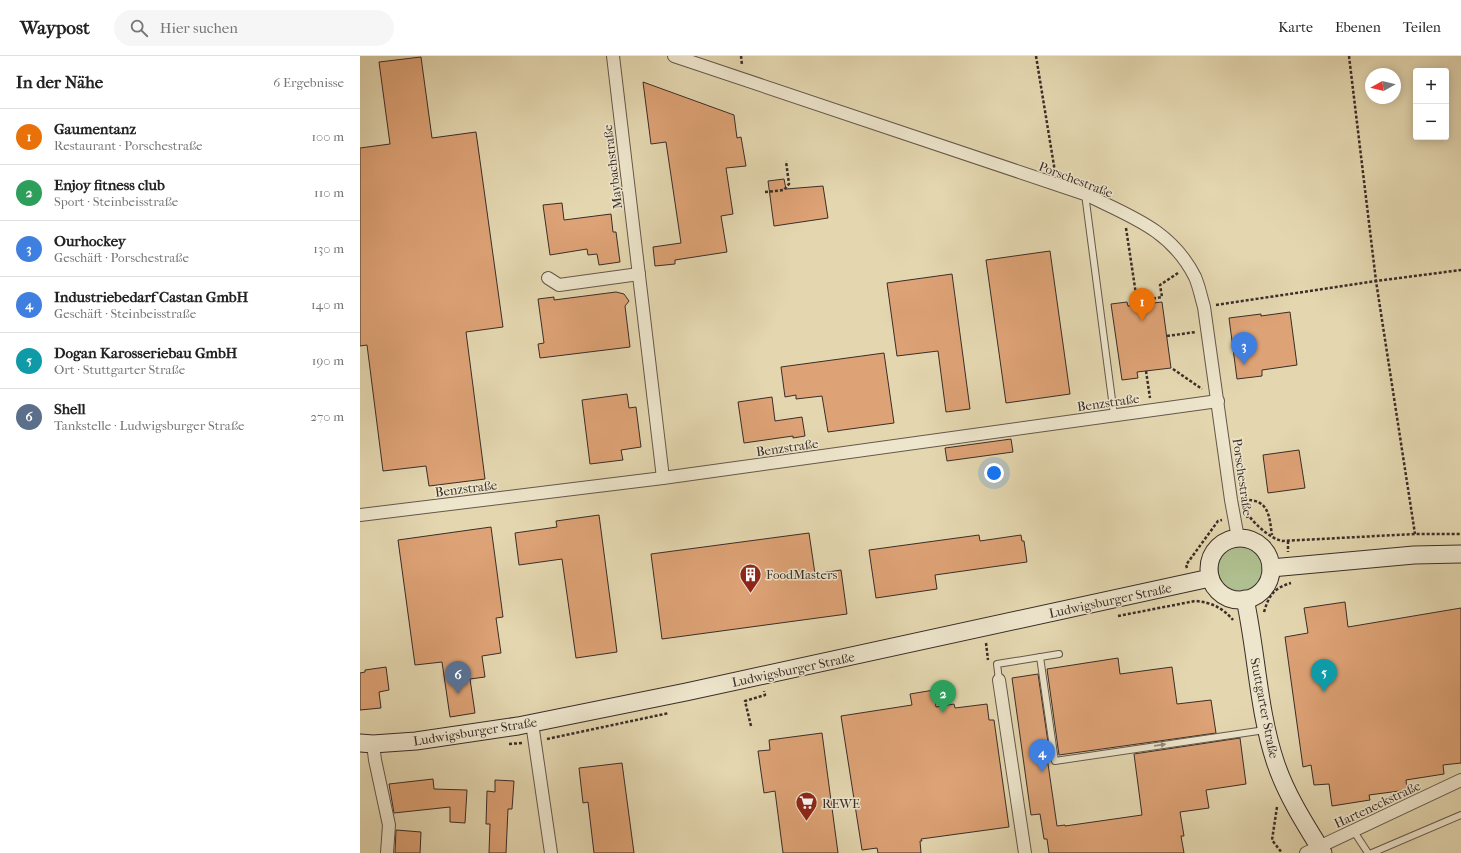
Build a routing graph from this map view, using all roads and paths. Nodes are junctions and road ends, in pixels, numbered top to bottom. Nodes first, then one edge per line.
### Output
1 (613, 56) edge
2 (674, 56) edge
3 (1036, 56) edge
4 (1349, 56) edge
5 (786, 161) dead end
6 (1056, 184) junction
7 (765, 192) dead end
8 (1084, 194) junction
9 (1124, 213) junction
10 (1189, 267) junction
11 (1461, 270) edge
12 (639, 274) junction
13 (548, 278) dead end
14 (1376, 281) junction
15 (1204, 307) junction
16 (1208, 330) junction
17 (1167, 336) dead end
18 (1173, 369) dead end
19 (1146, 371) dead end
20 (1218, 401) junction
21 (1151, 410) junction
22 (1114, 415) junction
23 (663, 478) junction
24 (1231, 500) junction
25 (360, 515) edge
26 (1234, 518) junction
27 (1414, 534) junction
28 (1461, 534) edge
29 (1272, 536) junction
30 (1238, 538) junction
31 (1461, 554) edge
32 (1270, 568) junction
33 (1210, 578) junction
34 (1191, 583) junction
35 (1291, 583) dead end
36 (1245, 599) junction
37 (1195, 601) dead end
38 (1241, 618) junction
39 (1059, 654) dead end
40 (1040, 657) junction
41 (999, 680) joint
42 (764, 691) dead end
43 (532, 723) junction
44 (751, 726) dead end
45 (1267, 730) junction
46 (367, 743) edge
47 (1461, 780) edge
48 (1461, 815) edge
49 (1353, 830) junction
50 (1316, 851) edge
51 (388, 853) edge
52 (551, 853) edge
53 (1025, 853) edge
54 (1368, 853) edge
55 (1372, 853) edge

1 - 12 street, Maybachstraße
2 - 6 street, Porschestraße
3 - 6 path
4 - 14 path
5 - 7 path
6 - 8 street, Porschestraße
8 - 9 street, Porschestraße
8 - 22 lane
9 - 10 street, Porschestraße
9 - 10 path
10 - 15 street, Porschestraße
11 - 14 path
12 - 13 street
12 - 23 street, Maybachstraße
14 - 15 path
14 - 27 path
15 - 16 street, Porschestraße
16 - 17 path
16 - 20 street, Porschestraße
18 - 20 path
19 - 21 path
20 - 21 street, Benzstraße
20 - 24 street, Porschestraße
21 - 22 street, Benzstraße
22 - 23 street, Benzstraße
23 - 25 street, Benzstraße
24 - 26 street, Porschestraße
24 - 29 path
26 - 29 path
26 - 30 street, Porschestraße
26 - 34 path
27 - 28 path
27 - 29 path
30 - 32 main road
30 - 33 main road
31 - 32 main road
32 - 36 main road
33 - 34 main road, Ludwigsburger Straße
33 - 36 main road
34 - 43 main road, Ludwigsburger Straße
35 - 38 path
36 - 38 main road, Stuttgarter Straße
37 - 38 path
38 - 45 main road, Stuttgarter Straße
39 - 40 lane
40 - 41 lane
40 -> 45 lane
41 - 53 street
42 - 44 path
43 - 46 main road, Ludwigsburger Straße
43 - 52 street
45 - 50 main road, Stuttgarter Straße
46 - 51 street, Ludwigsburger Straße
47 - 49 street, Harteneckstraße
48 - 55 lane
49 - 50 street, Harteneckstraße
49 - 54 lane

